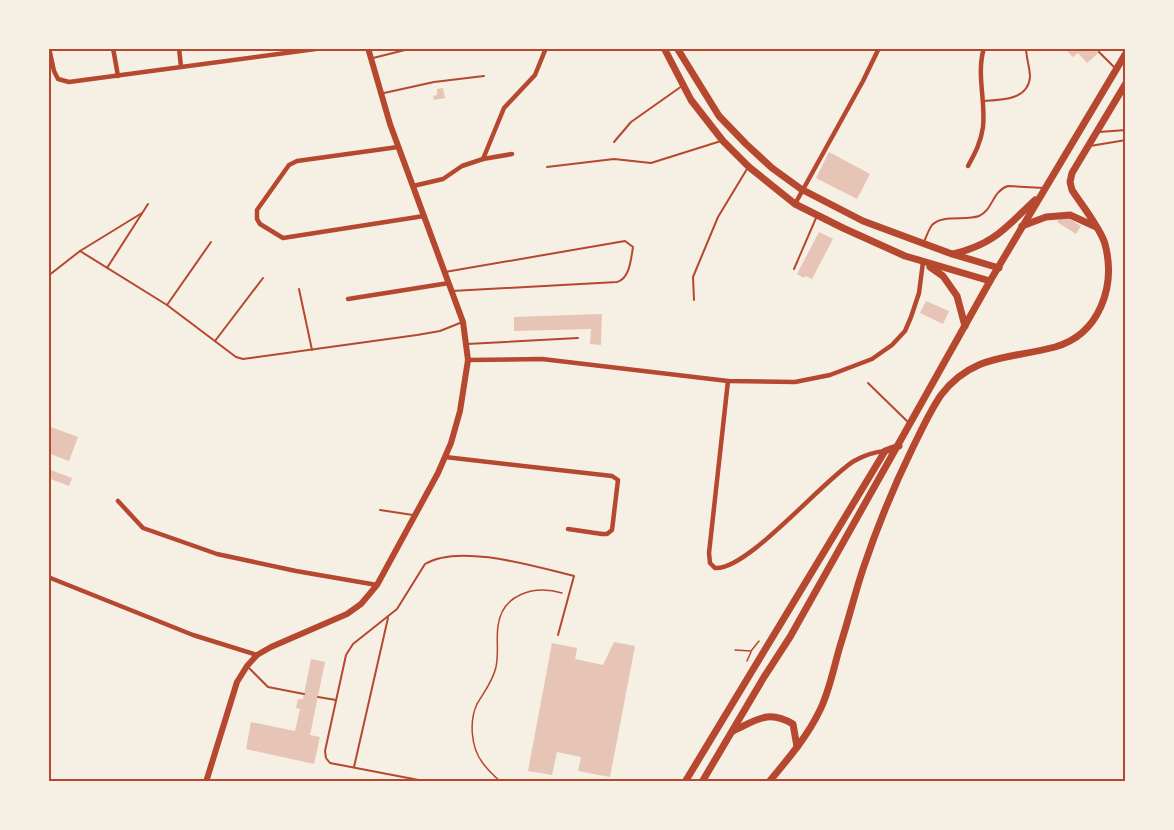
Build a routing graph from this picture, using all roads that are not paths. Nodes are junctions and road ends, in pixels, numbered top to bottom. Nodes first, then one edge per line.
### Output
1 (50, 48) edge
2 (113, 48) edge
3 (178, 48) edge
4 (323, 48) edge
5 (368, 48) edge
6 (413, 48) edge
7 (546, 48) edge
8 (664, 48) edge
9 (677, 48) edge
10 (878, 48) edge
11 (984, 48) edge
12 (1026, 48) edge
13 (1099, 52) dead end
14 (1126, 53) edge
15 (371, 58) junction
16 (181, 67) junction
17 (1116, 69) junction
18 (118, 76) junction
19 (484, 76) dead end
20 (1126, 83) edge
21 (682, 86) junction
22 (381, 93) junction
23 (982, 101) junction
24 (1126, 130) edge
25 (1096, 132) junction
26 (1126, 140) edge
27 (614, 141) dead end
28 (723, 141) junction
29 (1088, 146) junction
30 (398, 147) junction
31 (512, 154) dead end
32 (483, 159) junction
33 (968, 166) dead end
34 (547, 167) dead end
35 (749, 167) junction
36 (413, 186) junction
37 (801, 189) junction
38 (1042, 191) junction
39 (148, 204) dead end
40 (795, 204) junction
41 (142, 213) junction
42 (424, 216) junction
43 (818, 216) junction
44 (1022, 226) junction
45 (1096, 228) junction
46 (211, 242) dead end
47 (923, 243) junction
48 (80, 251) junction
49 (952, 254) junction
50 (923, 262) junction
51 (107, 268) junction
52 (999, 268) junction
53 (794, 269) dead end
54 (445, 272) junction
55 (48, 276) edge
56 (263, 278) dead end
57 (990, 281) junction
58 (449, 283) junction
59 (299, 289) dead end
60 (452, 292) junction
61 (348, 299) dead end
62 (694, 300) dead end
63 (167, 305) junction
64 (463, 322) junction
65 (965, 326) junction
66 (578, 338) dead end
67 (215, 341) junction
68 (467, 344) junction
69 (312, 350) junction
70 (468, 360) junction
71 (728, 381) junction
72 (868, 383) dead end
73 (911, 425) junction
74 (899, 446) junction
75 (885, 451) junction
76 (445, 457) junction
77 (118, 501) dead end
78 (380, 510) dead end
79 (415, 515) junction
80 (568, 529) dead end
81 (48, 576) edge
82 (377, 585) junction
83 (388, 618) junction
84 (558, 635) dead end
85 (257, 655) junction
86 (246, 666) junction
87 (304, 694) dead end
88 (318, 697) dead end
89 (336, 700) junction
90 (733, 731) junction
91 (796, 747) junction
92 (354, 767) junction
93 (206, 782) edge
94 (429, 782) edge
95 (685, 782) edge
96 (702, 782) edge
97 (769, 782) edge

1 - 18 street
2 - 18 street
3 - 16 street
4 - 16 street
5 - 15 main road
6 - 15 lane
7 - 32 street
8 - 21 main road
9 - 37 main road
10 - 37 street
11 - 23 street
12 - 23 lane
13 - 17 lane
14 - 17 main road
15 - 22 main road
16 - 18 street
17 - 38 main road
19 - 22 lane
20 - 25 main road
21 - 27 lane
21 - 28 main road
22 - 30 main road
23 - 33 street
24 - 25 lane
25 - 29 main road
26 - 29 lane
28 - 34 lane
28 - 35 main road
29 - 45 main road
30 - 36 main road
30 - 42 street
31 - 32 street
32 - 36 street
35 - 40 main road
35 - 62 lane
36 - 42 main road
37 - 40 street
37 - 47 main road
38 - 44 main road
38 - 47 lane
38 - 49 main road
39 - 41 lane
40 - 43 main road
41 - 48 lane
41 - 51 lane
42 - 54 main road
43 - 50 main road
43 - 53 lane
44 - 45 main road
44 - 52 main road
45 - 91 main road
46 - 63 lane
47 - 49 main road
48 - 51 lane
48 - 55 lane
49 - 52 main road
50 - 57 main road
50 - 65 main road
50 - 71 street
51 - 63 lane
52 - 57 main road
54 - 58 main road
54 - 60 lane
56 - 67 lane
57 - 65 main road
58 - 60 main road
58 - 61 street
59 - 69 lane
60 - 64 main road
63 - 67 lane
64 - 68 main road
64 - 69 lane
65 - 73 main road
66 - 68 lane
67 - 69 lane
68 - 70 main road
70 - 71 street
70 - 76 main road
71 - 75 street
72 - 73 lane
73 - 74 main road
74 - 75 main road
74 - 90 main road
75 - 95 main road
76 - 79 main road
76 - 80 street
77 - 82 street
78 - 79 lane
79 - 82 main road
81 - 85 street
82 - 85 main road
83 - 84 lane
83 - 89 lane
83 - 92 lane
85 - 86 main road
86 - 87 lane
86 - 93 main road
88 - 89 lane
89 - 92 lane
90 - 91 main road
90 - 96 main road
91 - 97 main road
92 - 94 lane

